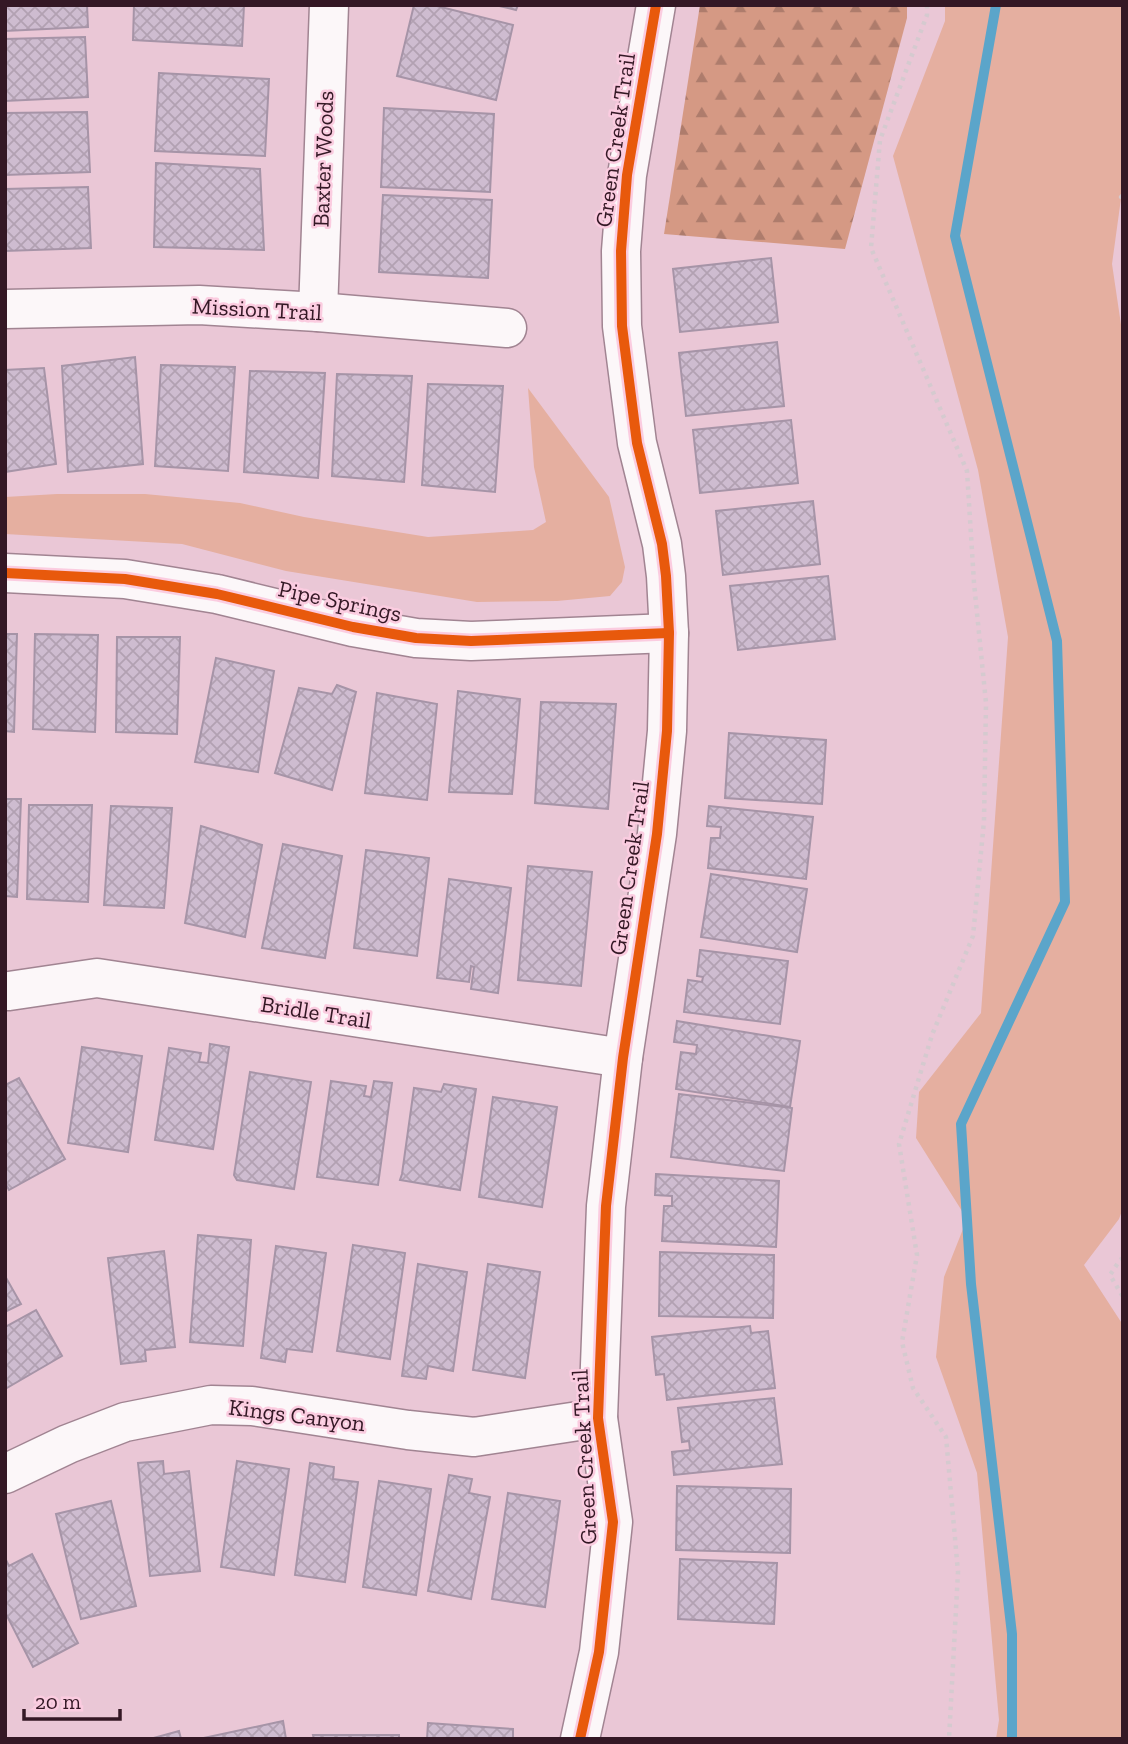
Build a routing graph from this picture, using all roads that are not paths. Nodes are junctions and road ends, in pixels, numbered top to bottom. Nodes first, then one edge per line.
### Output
1 (329, 5) edge
2 (656, 5) edge
3 (5, 309) edge
4 (318, 312) junction
5 (507, 328) dead end
6 (5, 573) edge
7 (669, 633) junction
8 (9, 991) dead end
9 (623, 1058) junction
10 (598, 1418) junction
11 (5, 1474) edge
12 (580, 1739) edge

1 - 4 street, Baxter Woods
2 - 7 street, Green Creek Trail
3 - 4 street, Mission Trail
4 - 5 street, Mission Trail
6 - 7 street, Pipe Springs
7 - 9 street, Green Creek Trail
8 - 9 street, Bridle Trail
9 - 10 street, Green Creek Trail
10 - 11 street, Kings Canyon
10 - 12 street, Green Creek Trail

